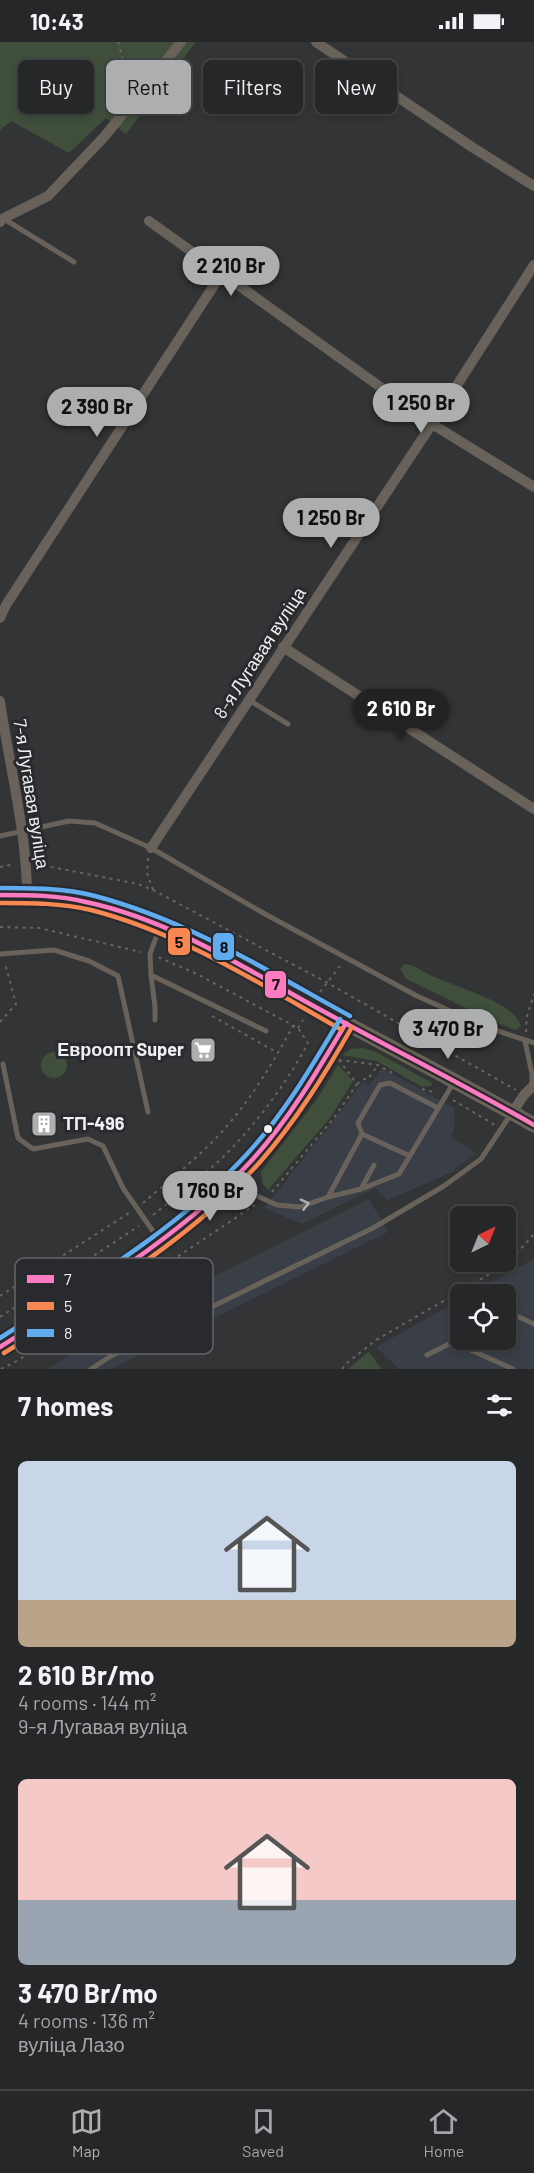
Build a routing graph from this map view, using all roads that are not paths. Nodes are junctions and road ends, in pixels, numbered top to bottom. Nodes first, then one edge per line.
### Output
1 (181, 42) edge
2 (316, 42) edge
3 (534, 186) edge
4 (1, 219) edge
5 (149, 221) dead end
6 (74, 262) dead end
7 (534, 265) edge
8 (222, 273) junction
9 (432, 424) junction
10 (534, 487) edge
11 (0, 618) edge
12 (284, 647) junction
13 (249, 700) junction
14 (0, 701) edge
15 (288, 724) dead end
16 (534, 809) edge
17 (23, 831) junction
18 (0, 836) edge
19 (152, 848) junction
20 (27, 892) junction
21 (0, 894) edge
22 (160, 924) junction
23 (1, 953) edge
24 (151, 975) junction
25 (155, 1020) dead end
26 (346, 1023) junction
27 (266, 1031) dead end
28 (525, 1041) junction
29 (534, 1043) edge
30 (3, 1065) dead end
31 (454, 1082) junction
32 (530, 1089) edge
33 (438, 1108) junction
34 (148, 1112) dead end
35 (512, 1113) junction
36 (534, 1125) edge
37 (362, 1134) junction
38 (385, 1144) junction
39 (381, 1152) dead end
40 (410, 1156) junction
41 (374, 1165) dead end
42 (238, 1175) junction
43 (361, 1189) junction
44 (328, 1197) junction
45 (160, 1241) junction
46 (136, 1258) edge
47 (213, 1306) edge
48 (516, 1316) edge
49 (534, 1324) edge
50 (15, 1337) edge
51 (0, 1347) edge
52 (115, 1354) edge
53 (427, 1355) dead end
54 (91, 1369) edge
55 (513, 1369) edge

1 - 4 street
2 - 3 street
4 - 6 lane
5 - 8 street
7 - 9 street, 8-я Лугавая вуліца
8 - 9 street
8 - 11 street
9 - 10 street
9 - 12 street, 8-я Лугавая вуліца
12 - 13 street, 8-я Лугавая вуліца
12 - 16 street
13 - 15 lane
13 - 19 street, 8-я Лугавая вуліца
14 - 17 street, 7-я Лугавая вуліца
17 - 18 lane
17 - 19 lane
17 - 20 street, 7-я Лугавая вуліца
19 - 28 lane
20 - 21 main road
20 - 22 main road
22 - 24 lane
22 - 26 main road
23 - 34 lane
24 - 25 lane
24 - 27 lane
26 - 31 main road
26 - 42 main road
28 - 29 lane
28 - 32 lane
30 - 45 lane
31 - 33 lane
31 - 35 main road
32 - 35 street
33 - 37 lane
33 - 40 lane
35 - 36 main road
35 - 47 lane
37 - 38 lane
37 - 44 lane
38 - 39 lane
38 - 40 lane
40 - 43 lane
41 - 43 lane
42 -> 44 lane
42 - 45 main road
43 - 44 lane
45 - 46 main road
48 - 49 lane
50 - 51 main road
52 - 54 lane
53 - 55 lane

